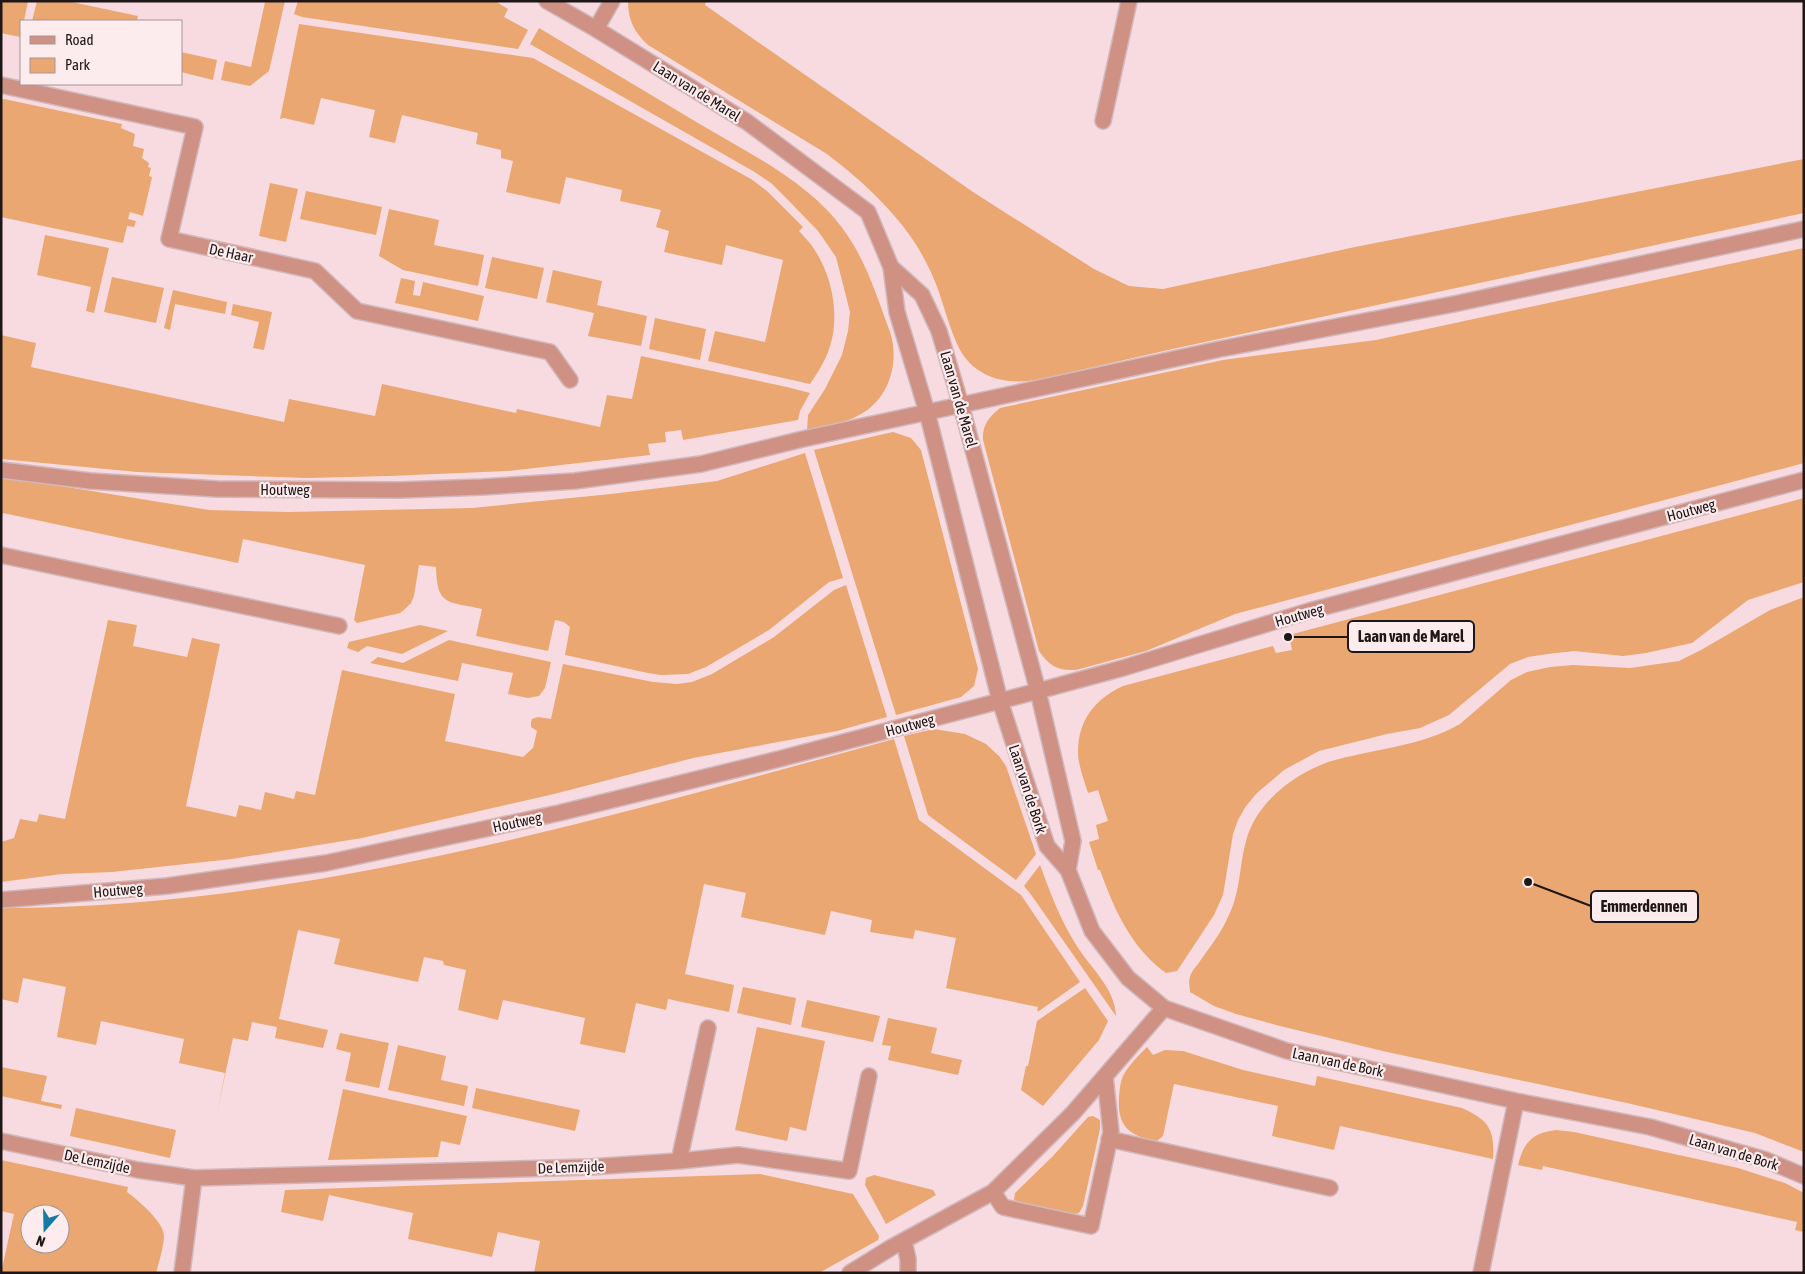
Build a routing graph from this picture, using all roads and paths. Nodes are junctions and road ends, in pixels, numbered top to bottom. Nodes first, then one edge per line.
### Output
1 (547, 1) edge
2 (612, 1) edge
3 (1129, 1) edge
4 (596, 29) junction
5 (1, 86) edge
6 (1103, 121) dead end
7 (1804, 229) edge
8 (891, 267) junction
9 (570, 380) dead end
10 (961, 405) junction
11 (927, 412) junction
12 (1, 470) edge
13 (1804, 480) edge
14 (1, 555) edge
15 (339, 626) dead end
16 (1038, 691) junction
17 (1000, 701) junction
18 (1068, 870) junction
19 (1, 900) edge
20 (1164, 1008) junction
21 (708, 1028) dead end
22 (869, 1076) dead end
23 (1105, 1076) junction
24 (1516, 1101) junction
25 (1109, 1139) junction
26 (1, 1141) edge
27 (679, 1161) junction
28 (1804, 1176) edge
29 (194, 1178) junction
30 (1330, 1188) dead end
31 (993, 1192) junction
32 (904, 1241) junction
33 (182, 1273) edge
34 (850, 1273) edge
35 (908, 1273) edge
36 (1481, 1273) edge

1 - 4 street, Laan van de Marel
2 - 4 street
3 - 6 street
4 - 8 street, Laan van de Marel
5 - 9 street, De Haar
7 - 10 street, Houtweg
8 - 10 street, Laan van de Marel
8 - 11 street, Laan van de Marel
10 - 11 street, Houtweg
10 - 16 street, Laan van de Marel
11 - 12 street, Houtweg
11 - 17 street, Laan van de Marel
13 - 16 street, Houtweg
14 - 15 street
16 - 17 street, Houtweg
16 - 18 street, Laan van de Bork
17 - 18 street, Laan van de Bork
17 - 19 street, Houtweg
18 - 20 street, Laan van de Bork
20 - 23 street
20 - 24 street, Laan van de Bork
21 - 27 street
22 - 27 street, De Lemzijde
23 - 25 street
23 - 31 street
24 - 28 street, Laan van de Bork
24 - 36 street
25 - 30 street
25 - 31 street
26 - 29 street, De Lemzijde
27 - 29 street, De Lemzijde
29 - 33 street
31 - 32 street
32 - 34 street
32 - 35 street

